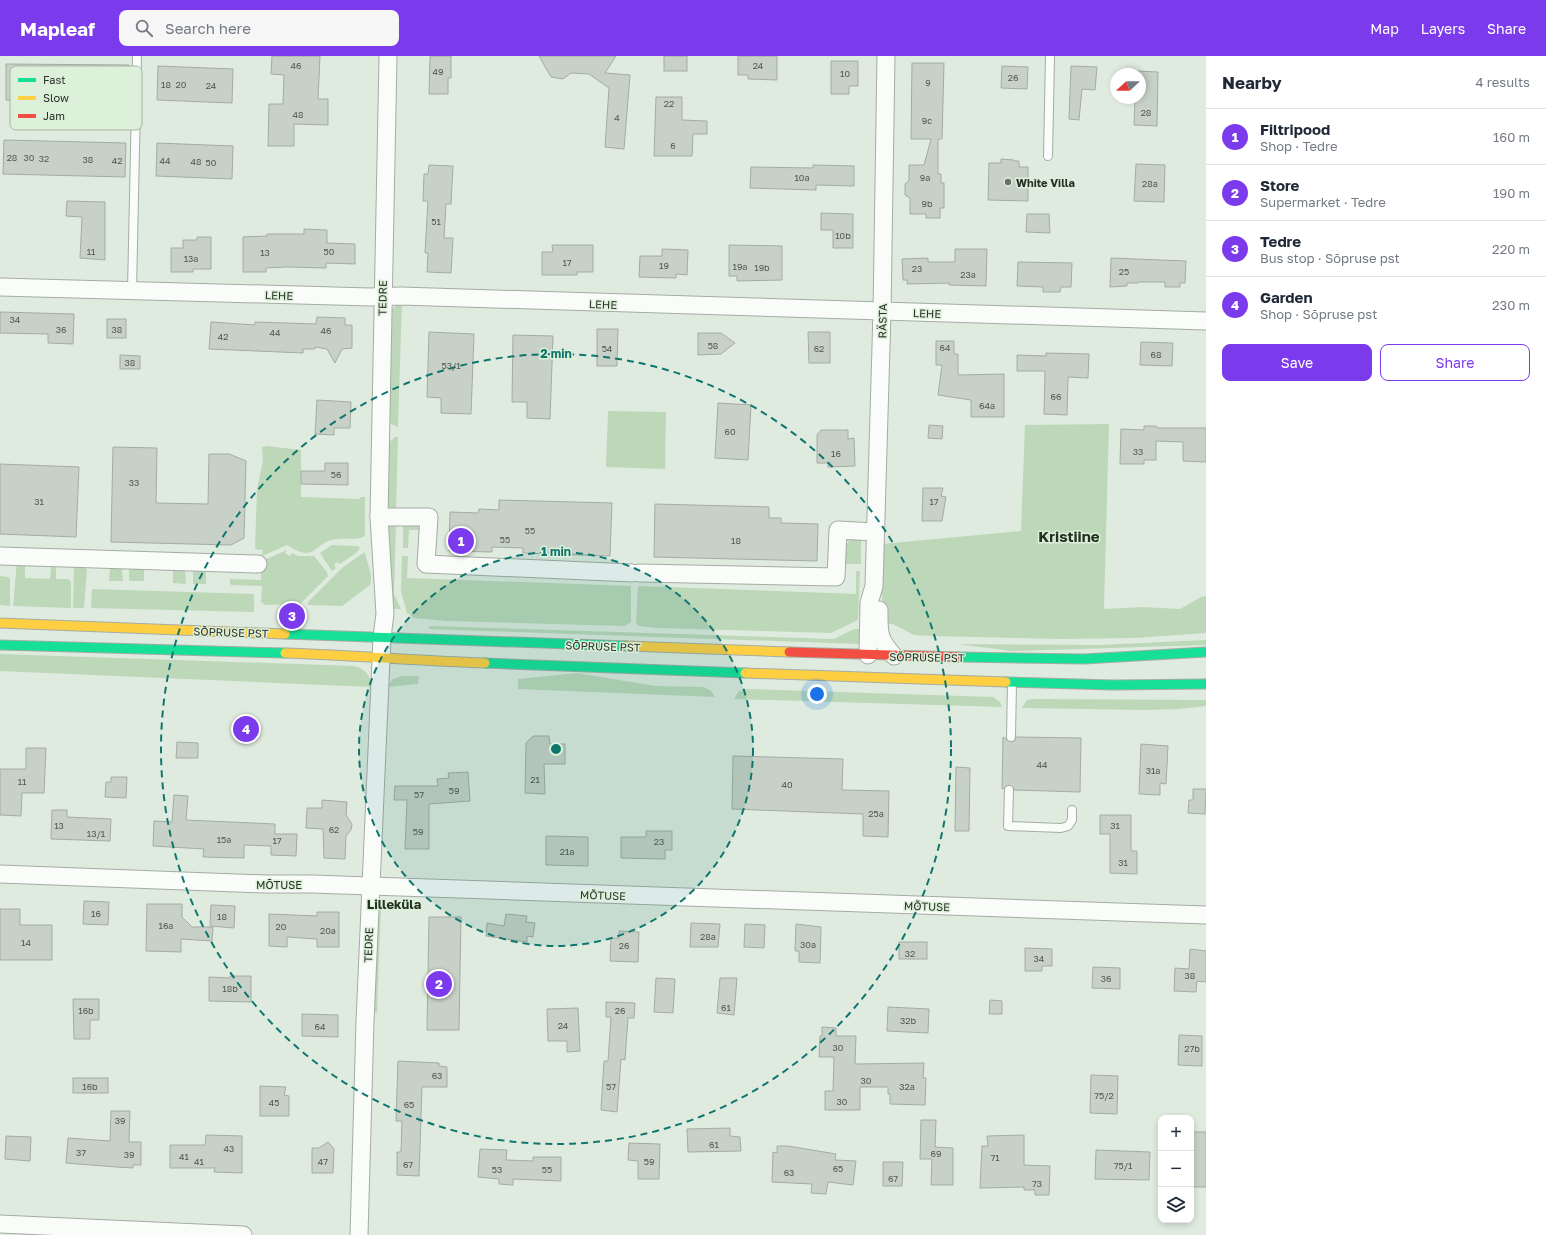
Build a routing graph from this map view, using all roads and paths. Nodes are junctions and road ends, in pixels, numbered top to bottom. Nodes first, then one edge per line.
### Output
1 (137, 56) edge
2 (388, 56) edge
3 (886, 56) edge
4 (1050, 56) edge
5 (137, 66) edge
6 (135, 130) edge
7 (1048, 156) dead end
8 (0, 287) edge
9 (132, 291) junction
10 (382, 297) junction
11 (882, 312) junction
12 (1206, 321) edge
13 (379, 517) junction
14 (875, 532) junction
15 (0, 556) edge
16 (258, 564) dead end
17 (874, 586) junction
18 (0, 623) edge
19 (382, 637) junction
20 (0, 645) edge
21 (1206, 652) edge
22 (868, 655) junction
23 (894, 656) junction
24 (381, 657) junction
25 (1012, 681) junction
26 (1206, 684) edge
27 (1011, 737) dead end
28 (1009, 790) dead end
29 (1072, 810) dead end
30 (0, 874) edge
31 (370, 886) junction
32 (1206, 914) edge
33 (0, 1224) edge
34 (243, 1235) edge
35 (359, 1235) edge

1 - 5 lane
2 - 10 street, TEDRE
3 - 11 street, RÄSTA
4 - 7 lane
6 - 9 lane
8 - 9 street, LEHE
9 - 10 street, LEHE
10 - 11 street, LEHE
10 - 13 street, TEDRE
11 - 12 street, LEHE
11 - 14 street, RÄSTA
13 - 14 street
13 - 19 street, TEDRE
14 - 17 street, RÄSTA
15 - 16 street
17 - 22 street, RÄSTA
17 - 23 street, RÄSTA
18 - 19 main road, SÕPRUSE PST
19 - 22 main road, SÕPRUSE PST
19 - 24 street, TEDRE
20 - 24 main road, SÕPRUSE PST
21 - 23 main road, SÕPRUSE PST
22 - 23 main road, SÕPRUSE PST
24 - 25 main road, SÕPRUSE PST
24 - 31 street, TEDRE
25 - 26 main road, SÕPRUSE PST
25 - 27 lane
28 - 29 lane
30 - 31 street, MÕTUSE
31 - 32 street, MÕTUSE
31 - 35 street, TEDRE
33 - 34 street

